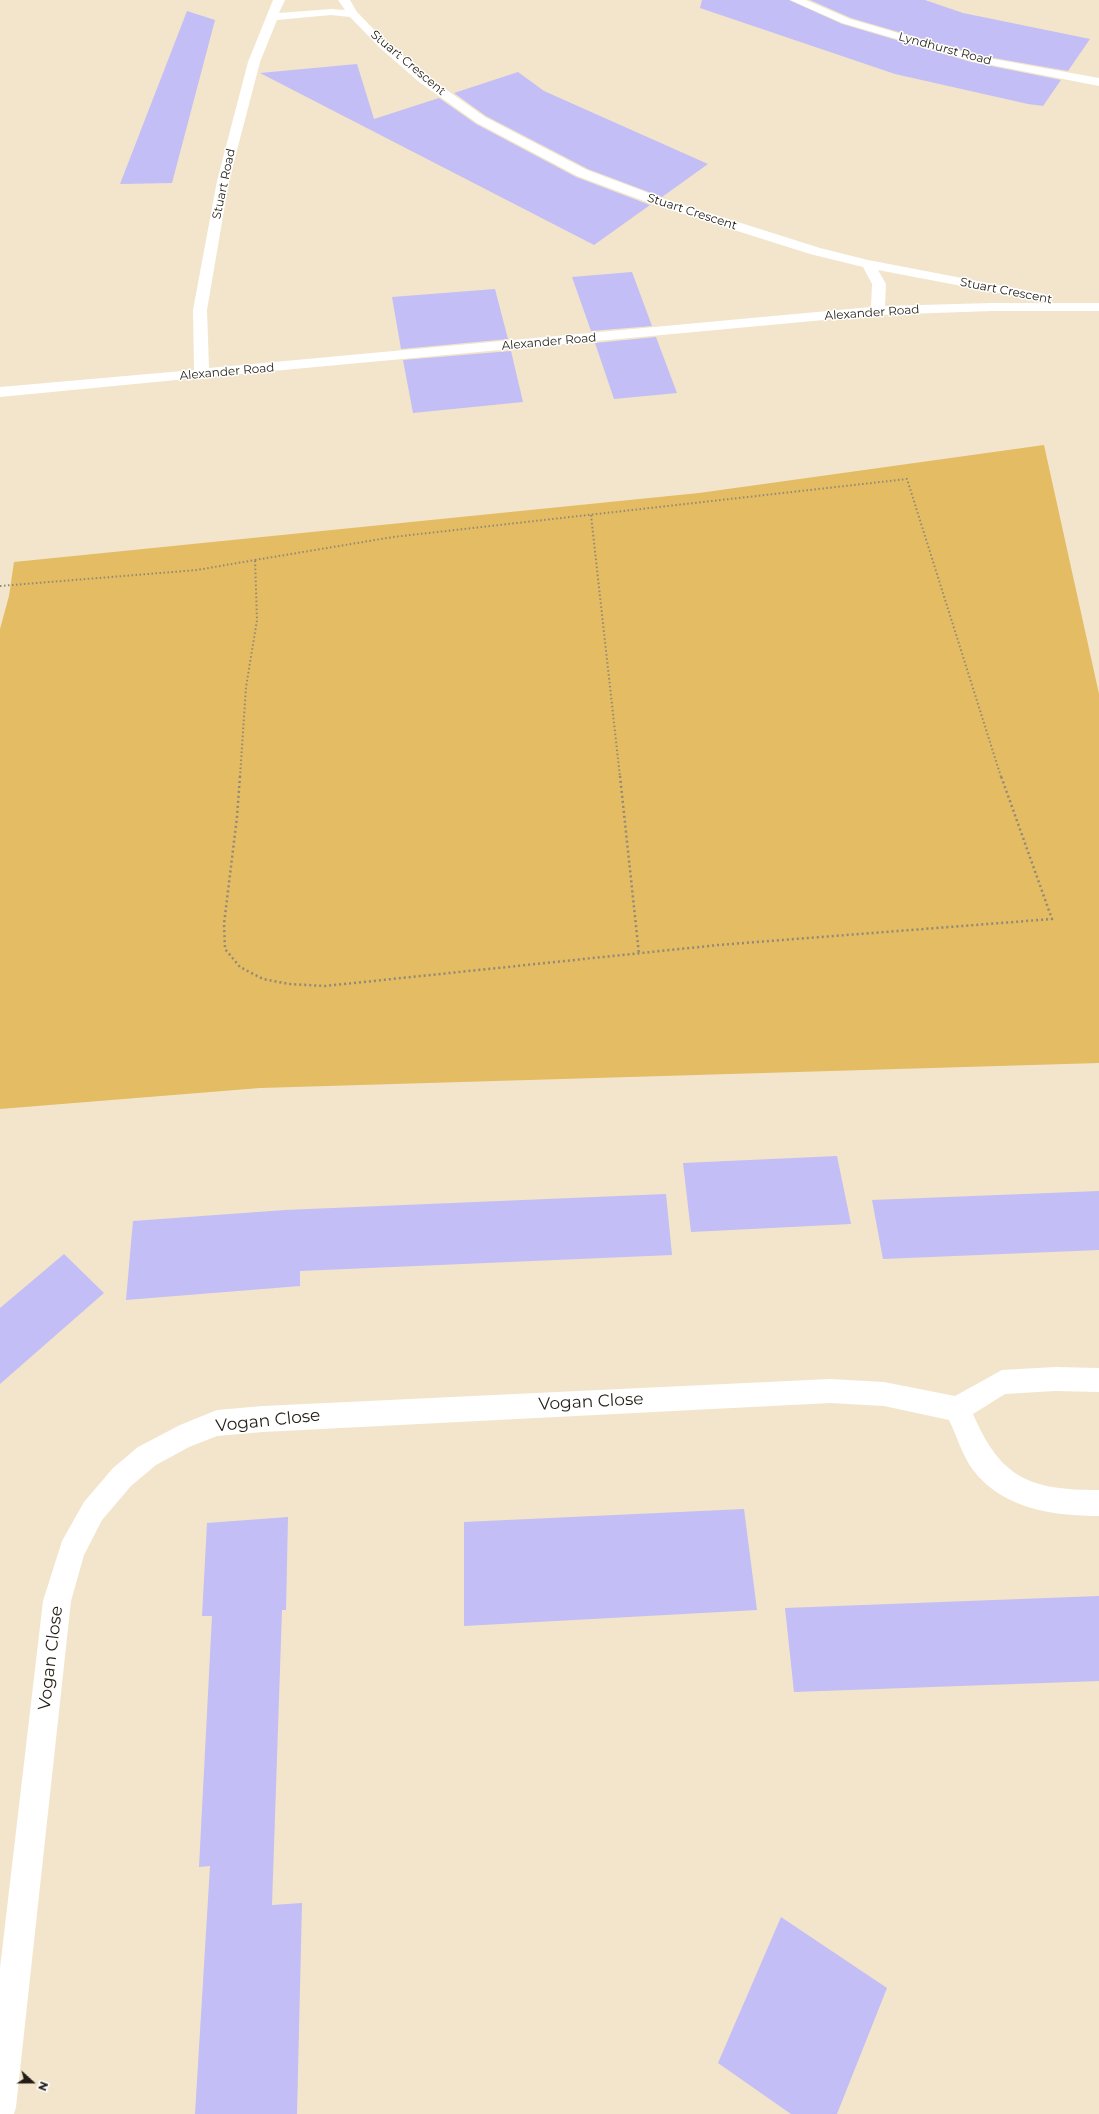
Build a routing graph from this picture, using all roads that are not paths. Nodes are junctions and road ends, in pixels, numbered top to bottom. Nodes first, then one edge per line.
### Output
1 (279, 0) edge
2 (344, 0) edge
3 (796, 0) edge
4 (353, 14) junction
5 (273, 17) junction
6 (1099, 82) edge
7 (868, 264) junction
8 (1097, 307) edge
9 (878, 311) junction
10 (202, 374) junction
11 (0, 392) edge
12 (1099, 1380) edge
13 (958, 1409) junction
14 (1099, 1504) edge
15 (0, 2107) edge

1 - 5 street, Stuart Road
2 - 4 street, Stuart Crescent
3 - 6 street, Lyndhurst Road
4 - 5 street
4 - 7 street, Stuart Crescent
5 - 10 street, Stuart Road
7 - 8 street, Stuart Crescent
7 - 9 street
8 - 9 street, Alexander Road
9 - 10 street, Alexander Road
10 - 11 street, Alexander Road
12 - 13 street
13 - 14 street
13 - 15 street, Vogan Close

